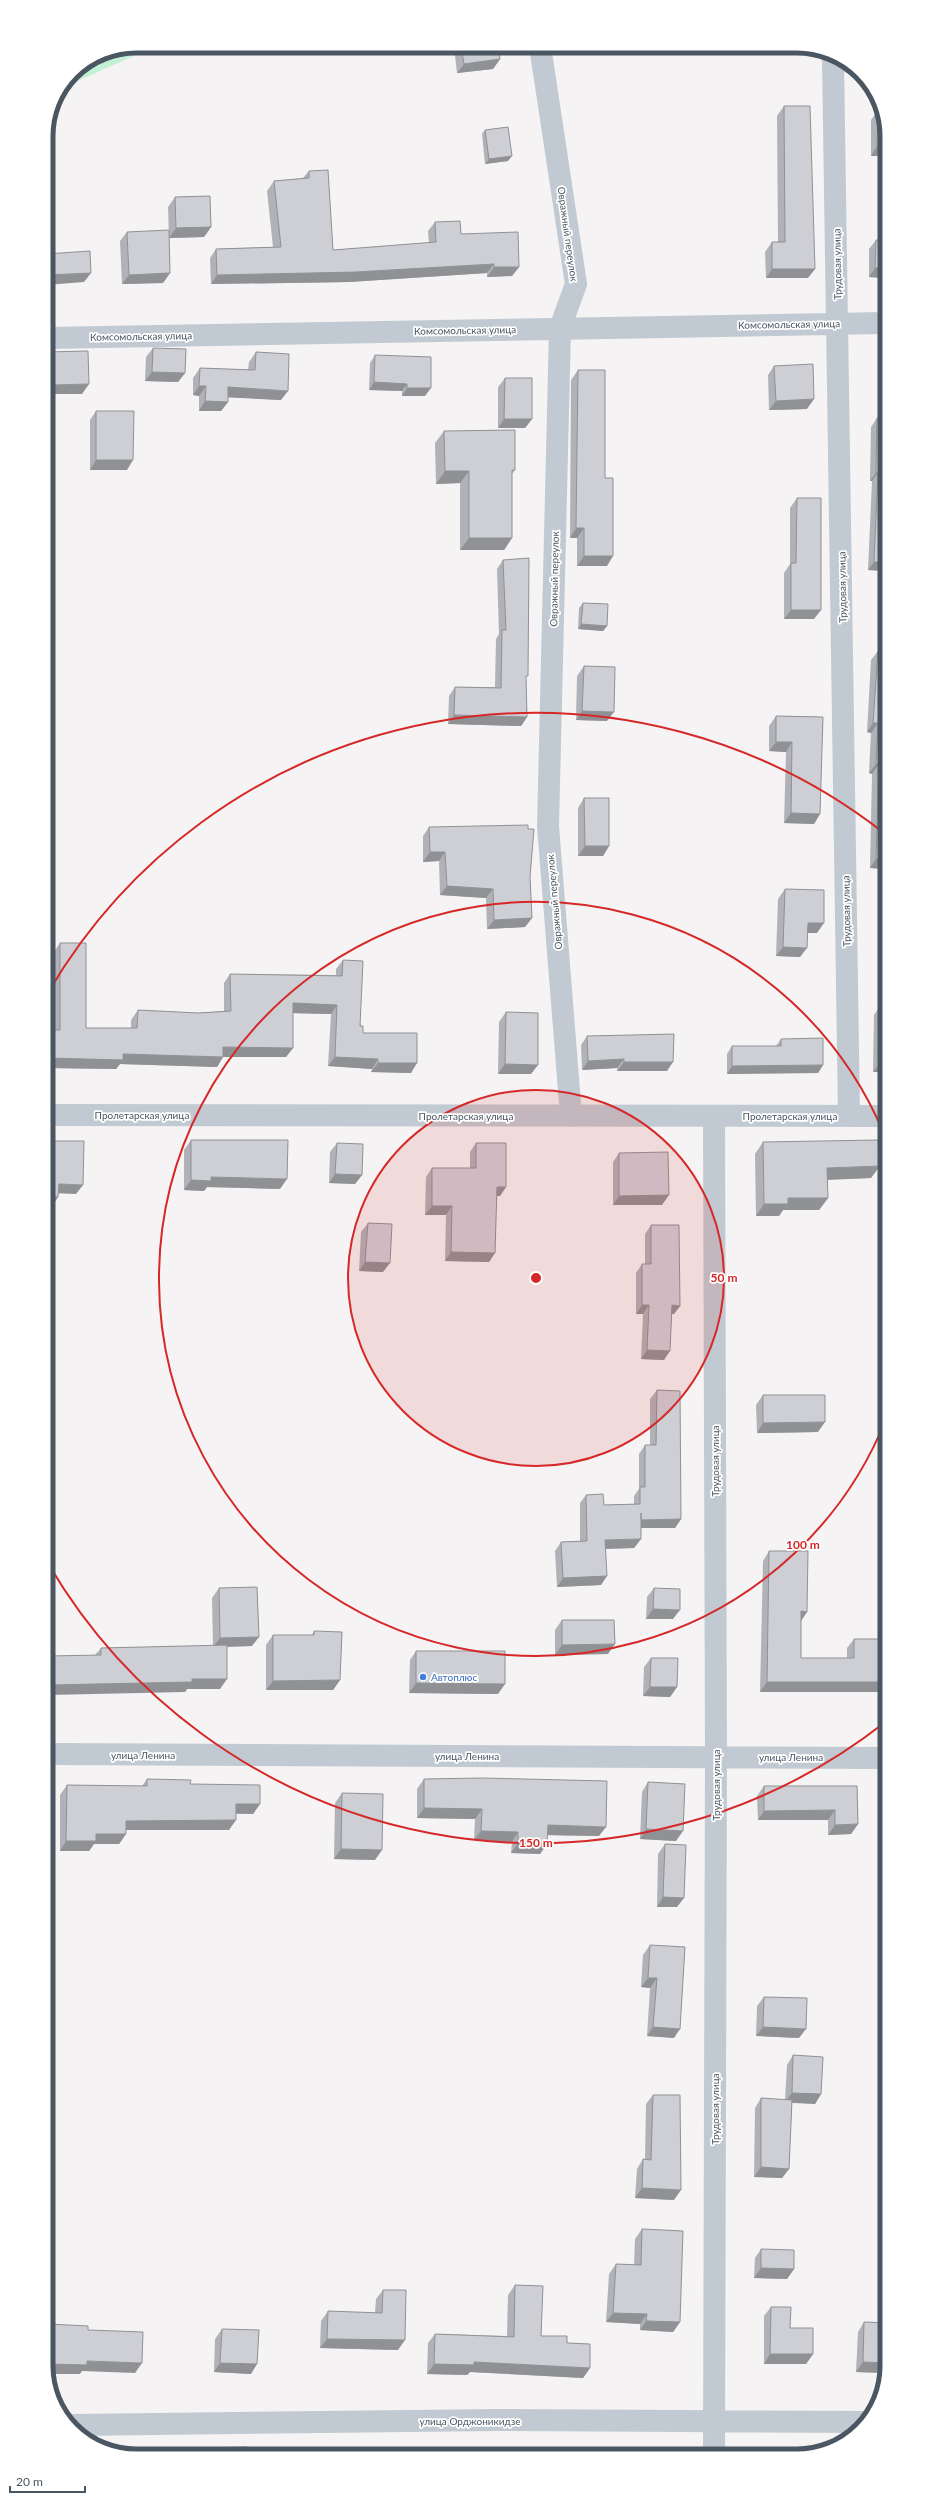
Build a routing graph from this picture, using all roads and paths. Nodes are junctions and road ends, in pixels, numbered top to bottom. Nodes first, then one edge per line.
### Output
1 (541, 53) edge
2 (834, 62) edge
3 (839, 323) junction
4 (880, 323) edge
5 (560, 328) junction
6 (53, 338) edge
7 (53, 1115) edge
8 (571, 1116) junction
9 (714, 1116) junction
10 (849, 1116) junction
11 (880, 1116) edge
12 (53, 1754) edge
13 (716, 1757) junction
14 (880, 1758) edge
15 (714, 2421) junction
16 (859, 2422) edge
17 (77, 2425) edge
18 (714, 2449) edge

1 - 5 street, Овражный переулок
2 - 3 street, Трудовая улица
3 - 4 street, Комсомольская улица
3 - 5 street, Комсомольская улица
3 - 10 street, Трудовая улица
5 - 6 street, Комсомольская улица
5 - 8 street, Овражный переулок
7 - 8 street, Пролетарская улица
8 - 9 street, Пролетарская улица
9 - 10 street, Пролетарская улица
9 - 13 street, Трудовая улица
10 - 11 street, Пролетарская улица
12 - 13 street, улица Ленина
13 - 14 street, улица Ленина
13 - 15 street, Трудовая улица
15 - 16 street, улица Орджоникидзе
15 - 17 street, улица Орджоникидзе
15 - 18 street, Трудовая улица

